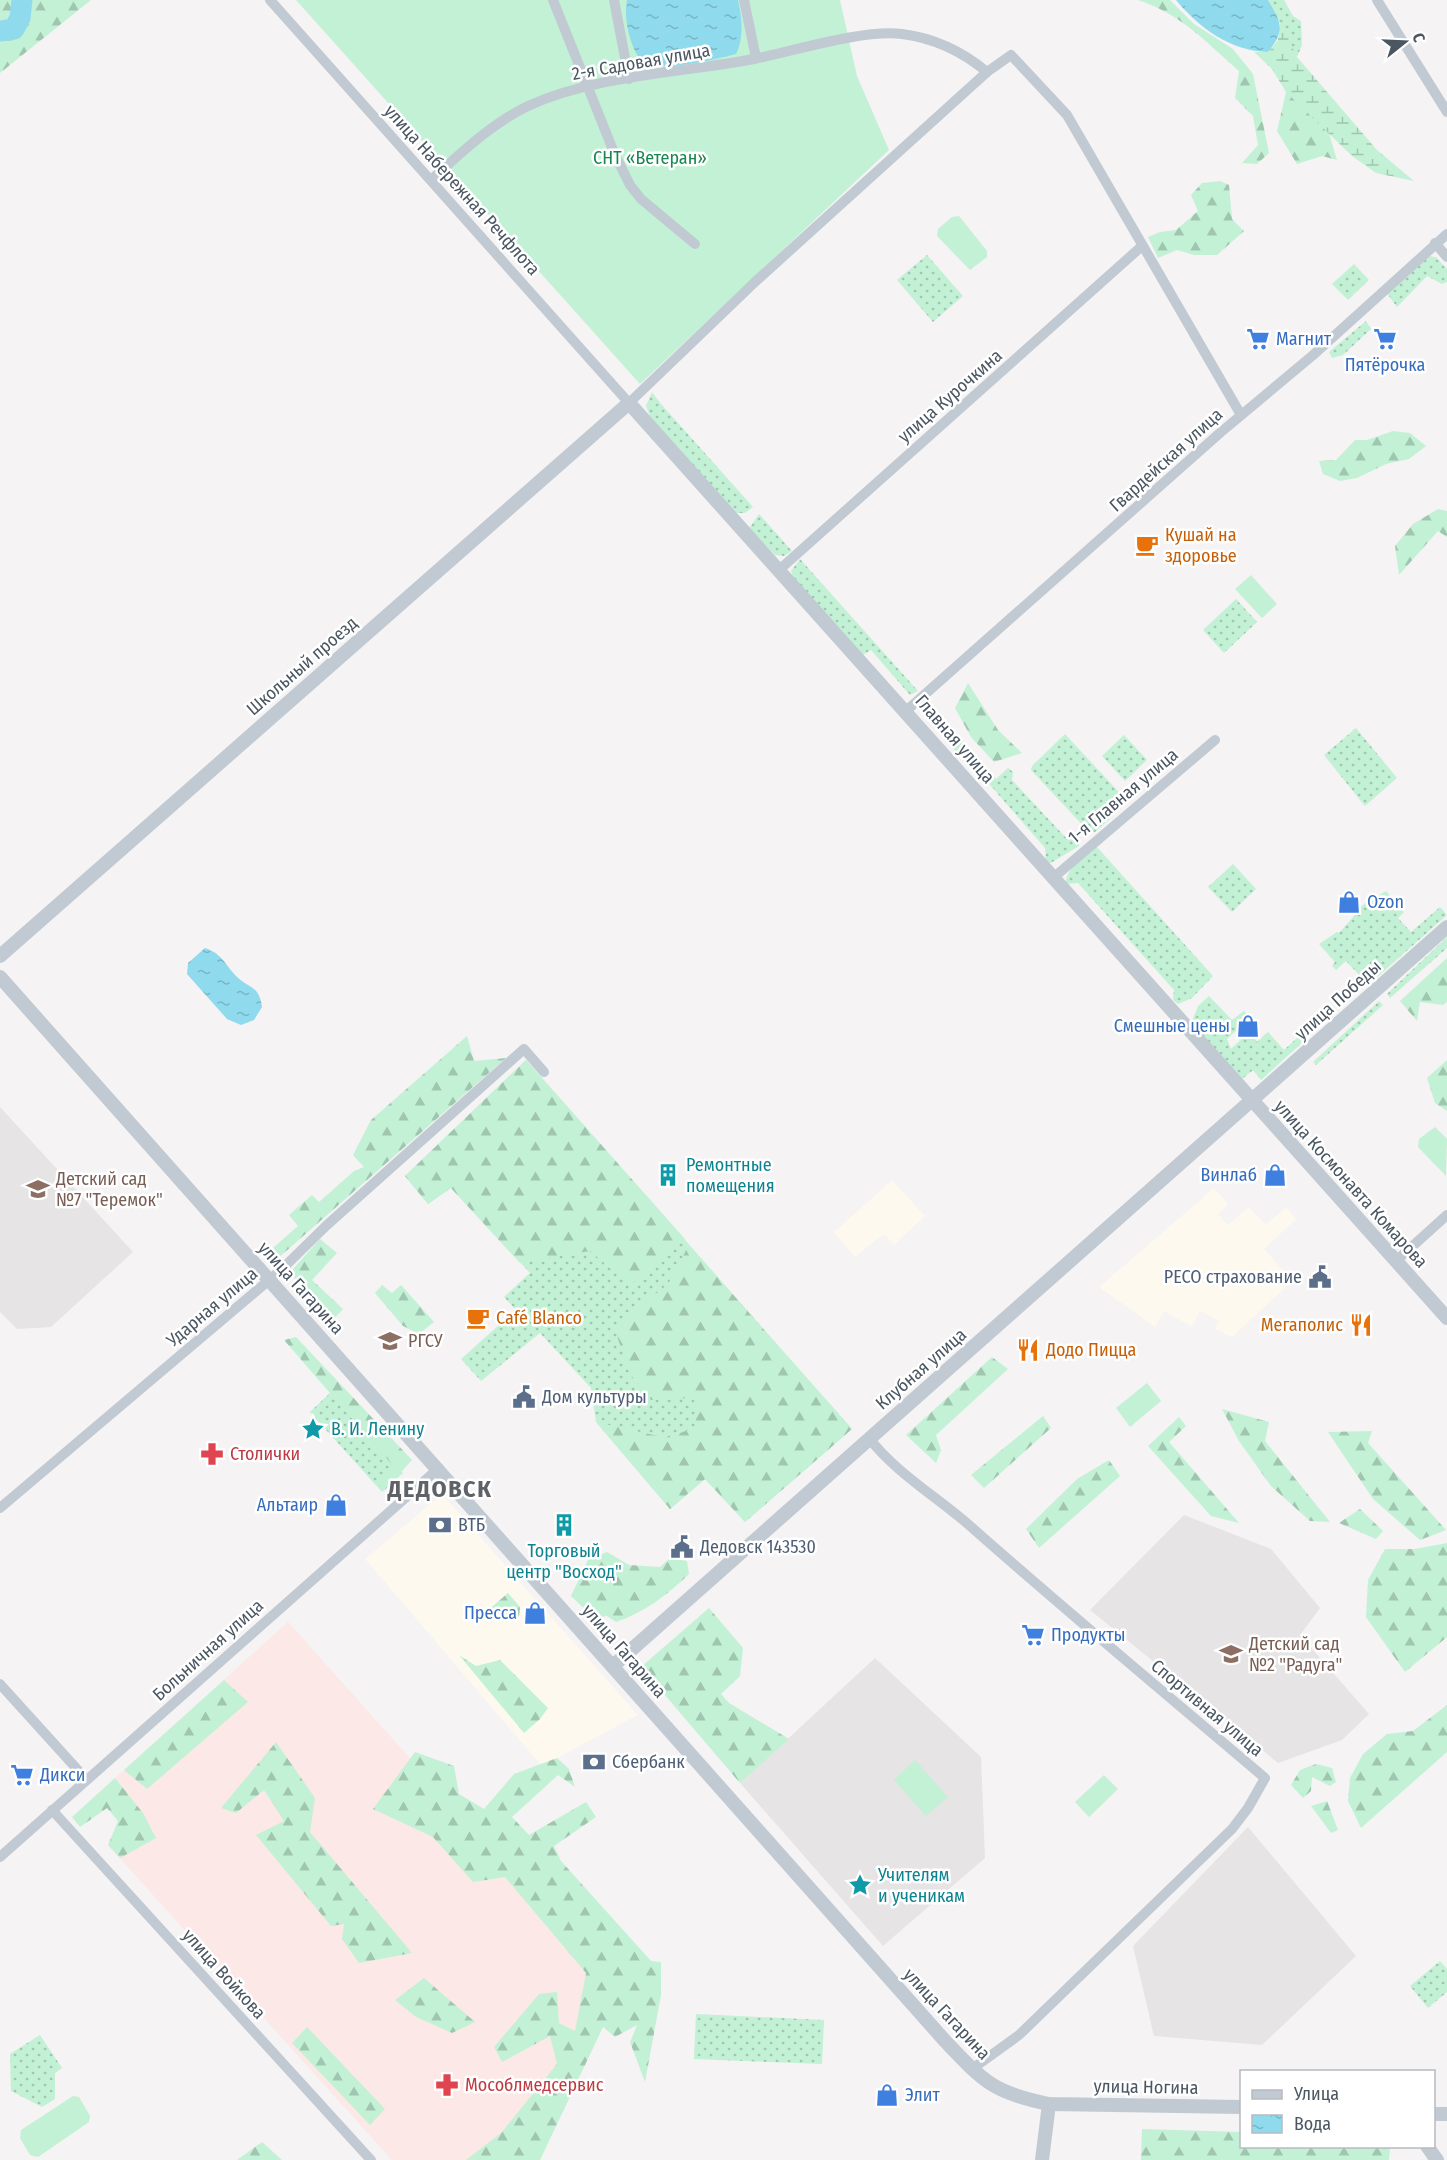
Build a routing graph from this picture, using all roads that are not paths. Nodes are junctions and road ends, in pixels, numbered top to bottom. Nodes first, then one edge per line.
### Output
1 (270, 0) edge
2 (553, 0) edge
3 (614, 0) edge
4 (744, 0) edge
5 (1377, 0) edge
6 (756, 58) junction
7 (987, 72) junction
8 (629, 80) junction
9 (587, 85) junction
10 (1447, 112) edge
11 (431, 180) junction
12 (1447, 234) edge
13 (1435, 243) junction
14 (695, 244) dead end
15 (1142, 246) junction
16 (1447, 257) edge
17 (629, 403) junction
18 (1241, 415) junction
19 (779, 570) junction
20 (906, 711) junction
21 (1215, 740) dead end
22 (1053, 878) junction
23 (1447, 927) edge
24 (0, 956) edge
25 (0, 977) edge
26 (544, 1072) dead end
27 (1252, 1100) junction
28 (1447, 1215) edge
29 (1396, 1261) junction
30 (270, 1280) junction
31 (1447, 1318) edge
32 (869, 1438) junction
33 (439, 1468) junction
34 (0, 1508) edge
35 (613, 1666) junction
36 (0, 1684) edge
37 (86, 1779) junction
38 (52, 1810) junction
39 (0, 1857) edge
40 (972, 2069) junction
41 (1049, 2104) junction
42 (1240, 2107) edge
43 (371, 2160) edge
44 (1042, 2160) edge

1 - 11 street, улица Набережная Речфлота
2 - 9 street
3 - 8 street
4 - 6 street
5 - 10 street
6 - 7 street, 2-я Садовая улица
6 - 8 street, 2-я Садовая улица
7 - 15 street
7 - 17 street
8 - 9 street, 2-я Садовая улица
9 - 11 street, 2-я Садовая улица
9 - 14 street
11 - 17 street, улица Набережная Речфлота
12 - 13 street, Гвардейская улица
13 - 16 street
13 - 18 street, Гвардейская улица
15 - 18 street
15 - 19 street, улица Курочкина
17 - 19 street, Главная улица
17 - 24 street, Школьный проезд
18 - 20 street, Гвардейская улица
19 - 20 street, Главная улица
20 - 22 street, Главная улица
21 - 22 street, 1-я Главная улица
22 - 27 street, Главная улица
23 - 27 street, улица Победы
25 - 30 street, улица Гагарина
26 - 30 street, Ударная улица
27 - 29 street, улица Космонавта Комарова
27 - 32 street, Клубная улица
28 - 29 street
29 - 31 street, улица Космонавта Комарова
30 - 33 street, улица Гагарина
30 - 34 street, Ударная улица
32 - 35 street, Клубная улица
32 - 40 street, Спортивная улица
33 - 35 street, улица Гагарина
33 - 37 street, Больничная улица
35 - 40 street, улица Гагарина
36 - 37 street
37 - 38 street, Больничная улица
38 - 39 street, Больничная улица
38 - 43 street, улица Войкова
40 - 41 street, улица Гагарина
41 - 42 street, улица Ногина
41 - 44 street

